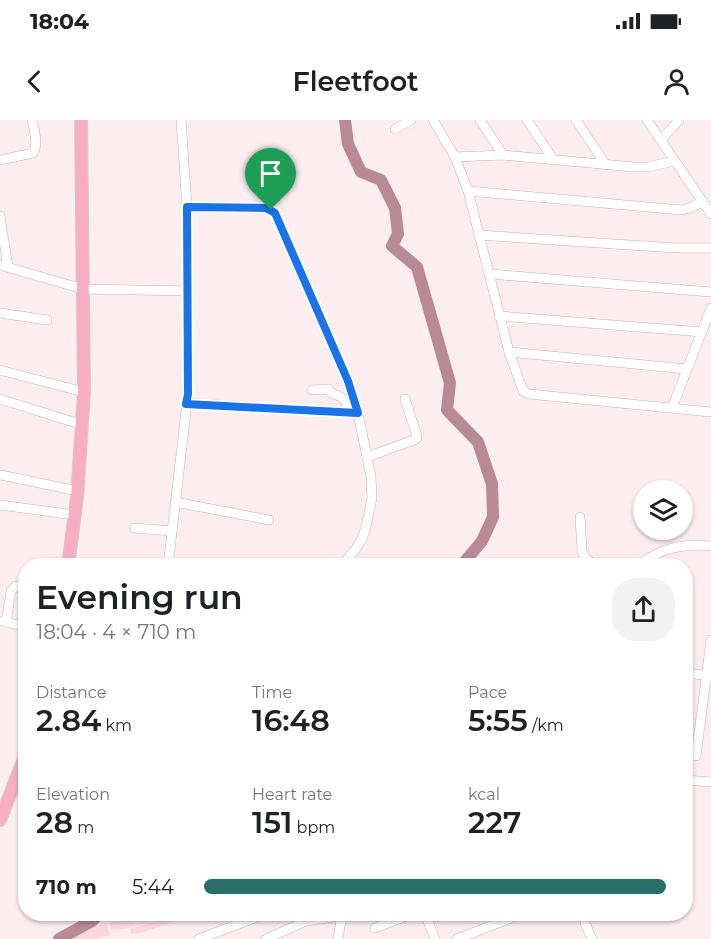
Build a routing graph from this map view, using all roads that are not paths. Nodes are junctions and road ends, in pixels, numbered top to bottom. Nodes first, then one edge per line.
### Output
1 (32, 120) edge
2 (81, 120) edge
3 (181, 120) edge
4 (411, 120) edge
5 (433, 120) edge
6 (480, 120) edge
7 (527, 120) edge
8 (576, 120) edge
9 (647, 120) edge
10 (679, 120) edge
11 (395, 129) dead end
12 (661, 140) junction
13 (503, 155) junction
14 (455, 157) junction
15 (553, 159) junction
16 (0, 160) edge
17 (674, 161) junction
18 (606, 165) junction
19 (468, 191) junction
20 (702, 201) junction
21 (187, 207) junction
22 (711, 214) edge
23 (0, 216) edge
24 (479, 235) junction
25 (711, 248) edge
26 (4, 266) edge
27 (489, 274) junction
28 (83, 289) junction
29 (188, 291) junction
30 (711, 292) edge
31 (711, 308) edge
32 (0, 313) edge
33 (500, 316) junction
34 (47, 320) dead end
35 (702, 332) junction
36 (509, 352) junction
37 (687, 369) junction
38 (0, 370) edge
39 (312, 390) dead end
40 (84, 392) junction
41 (0, 399) edge
42 (405, 399) dead end
43 (186, 404) junction
44 (672, 408) junction
45 (711, 412) edge
46 (355, 413) junction
47 (83, 425) junction
48 (367, 458) junction
49 (0, 475) edge
50 (78, 491) junction
51 (175, 502) junction
52 (0, 505) edge
53 (75, 515) junction
54 (580, 517) dead end
55 (269, 520) dead end
56 (134, 528) dead end
57 (172, 531) junction
58 (711, 546) edge
59 (72, 558) edge
60 (169, 558) edge
61 (348, 558) edge
62 (585, 558) edge
63 (648, 558) edge
64 (18, 586) edge
65 (3, 622) edge
66 (18, 625) edge
67 (711, 639) edge
68 (693, 674) edge
69 (708, 676) edge
70 (696, 756) dead end
71 (693, 781) edge
72 (711, 782) edge
73 (18, 788) edge
74 (4, 798) edge
75 (0, 820) edge
76 (247, 921) edge
77 (306, 921) edge
78 (341, 921) edge
79 (393, 921) edge
80 (428, 921) edge
81 (492, 921) edge
82 (585, 923) dead end
83 (375, 928) dead end
84 (199, 939) edge
85 (268, 939) edge
86 (338, 939) edge
87 (435, 939) edge
88 (457, 939) edge
89 (592, 939) edge

1 - 16 street
2 - 28 main road
3 - 21 street
4 - 11 street
5 - 14 street
6 - 13 street
7 - 15 street
8 - 18 street
9 - 12 street
10 - 12 street
12 - 17 street
13 - 14 street
13 - 15 street
14 - 19 street
15 - 18 street
17 - 18 street
17 - 20 street
19 - 20 street
19 - 24 street
20 - 22 street
21 - 29 street
21 - 46 street
23 - 26 street
24 - 25 street
24 - 27 street
26 - 28 street
27 - 30 street
27 - 33 street
28 - 29 street
28 - 40 main road
29 - 43 street
31 - 35 street
32 - 34 street
33 - 35 street
33 - 36 street
35 - 37 street
36 - 37 street
36 - 44 street
37 - 44 street
38 - 40 street
39 - 46 street
40 - 47 main road
41 - 47 street
42 - 48 street
43 - 46 street
43 - 51 street
44 - 45 street
46 - 48 street
47 - 50 main road
48 - 61 street
49 - 50 street
50 - 53 main road
51 - 55 street
51 - 57 street
52 - 53 street
53 - 59 main road
54 - 62 street
56 - 57 street
57 - 60 street
58 - 63 street
64 - 65 street
65 - 66 street
67 - 69 street
68 - 69 street
69 - 70 street
71 - 72 street
73 - 74 main road
74 - 75 main road
76 - 84 street
77 - 85 street
78 - 86 street
79 - 83 street
80 - 87 street
81 - 88 street
82 - 89 street

